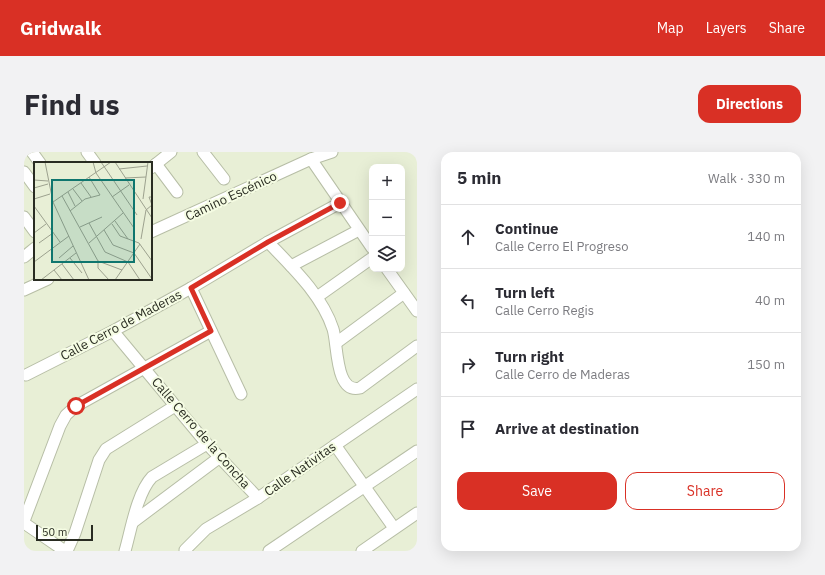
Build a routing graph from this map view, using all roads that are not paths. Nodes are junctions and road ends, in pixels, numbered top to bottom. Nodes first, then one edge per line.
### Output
1 (32, 152) edge
2 (87, 152) edge
3 (203, 152) edge
4 (332, 152) edge
5 (160, 159) edge
6 (311, 159) junction
7 (39, 162) edge
8 (94, 162) edge
9 (24, 172) edge
10 (224, 179) dead end
11 (34, 186) edge
12 (177, 192) dead end
13 (340, 203) junction
14 (24, 217) edge
15 (360, 230) junction
16 (34, 231) edge
17 (152, 232) edge
18 (268, 242) junction
19 (369, 244) edge
20 (34, 249) edge
21 (24, 257) edge
22 (369, 260) edge
23 (291, 266) junction
24 (389, 272) edge
25 (46, 280) edge
26 (191, 288) junction
27 (24, 290) edge
28 (404, 293) junction
29 (317, 297) junction
30 (417, 311) edge
31 (114, 331) junction
32 (211, 331) junction
33 (336, 342) junction
34 (417, 346) edge
35 (144, 368) junction
36 (25, 378) edge
37 (417, 389) edge
38 (242, 394) dead end
39 (175, 406) junction
40 (207, 444) junction
41 (335, 445) junction
42 (417, 451) edge
43 (220, 457) junction
44 (364, 488) junction
45 (258, 498) junction
46 (417, 513) edge
47 (24, 522) edge
48 (133, 522) junction
49 (394, 528) junction
50 (379, 545) edge
51 (185, 550) dead end
52 (66, 551) edge
53 (125, 551) edge
54 (269, 551) edge
55 (362, 551) edge

1 - 7 street
2 - 8 street
3 - 10 street
4 - 6 street, Camino Escénico
5 - 12 street
6 - 13 street
6 - 17 street, Camino Escénico
9 - 11 street
13 - 15 street
13 - 18 street, Calle Cerro de Maderas
14 - 16 street
15 - 19 street
15 - 23 street
18 - 23 street
18 - 26 street, Calle Cerro de Maderas
20 - 21 street
22 - 29 street
23 - 29 street
24 - 28 street
25 - 27 street
26 - 31 street, Calle Cerro de Maderas
26 - 32 street
28 - 30 street
28 - 33 street
29 - 33 street
31 - 35 street, Calle Cerro de la Concha
31 - 36 street, Calle Cerro de Maderas
32 - 35 street
32 - 38 street
33 - 34 street
35 - 39 street, Calle Cerro de la Concha
35 - 47 street
37 - 41 street, Calle Nativitas
39 - 40 street, Calle Cerro de la Concha
39 - 52 street
40 - 43 street, Calle Cerro de la Concha
40 - 48 street
41 - 44 street
41 - 45 street, Calle Nativitas
42 - 44 street
43 - 45 street, Calle Cerro de la Concha
43 - 48 street
44 - 49 street
44 - 54 street
45 - 51 street, Calle Nativitas
46 - 49 street
47 - 52 street
48 - 53 street
49 - 50 street
50 - 55 street

